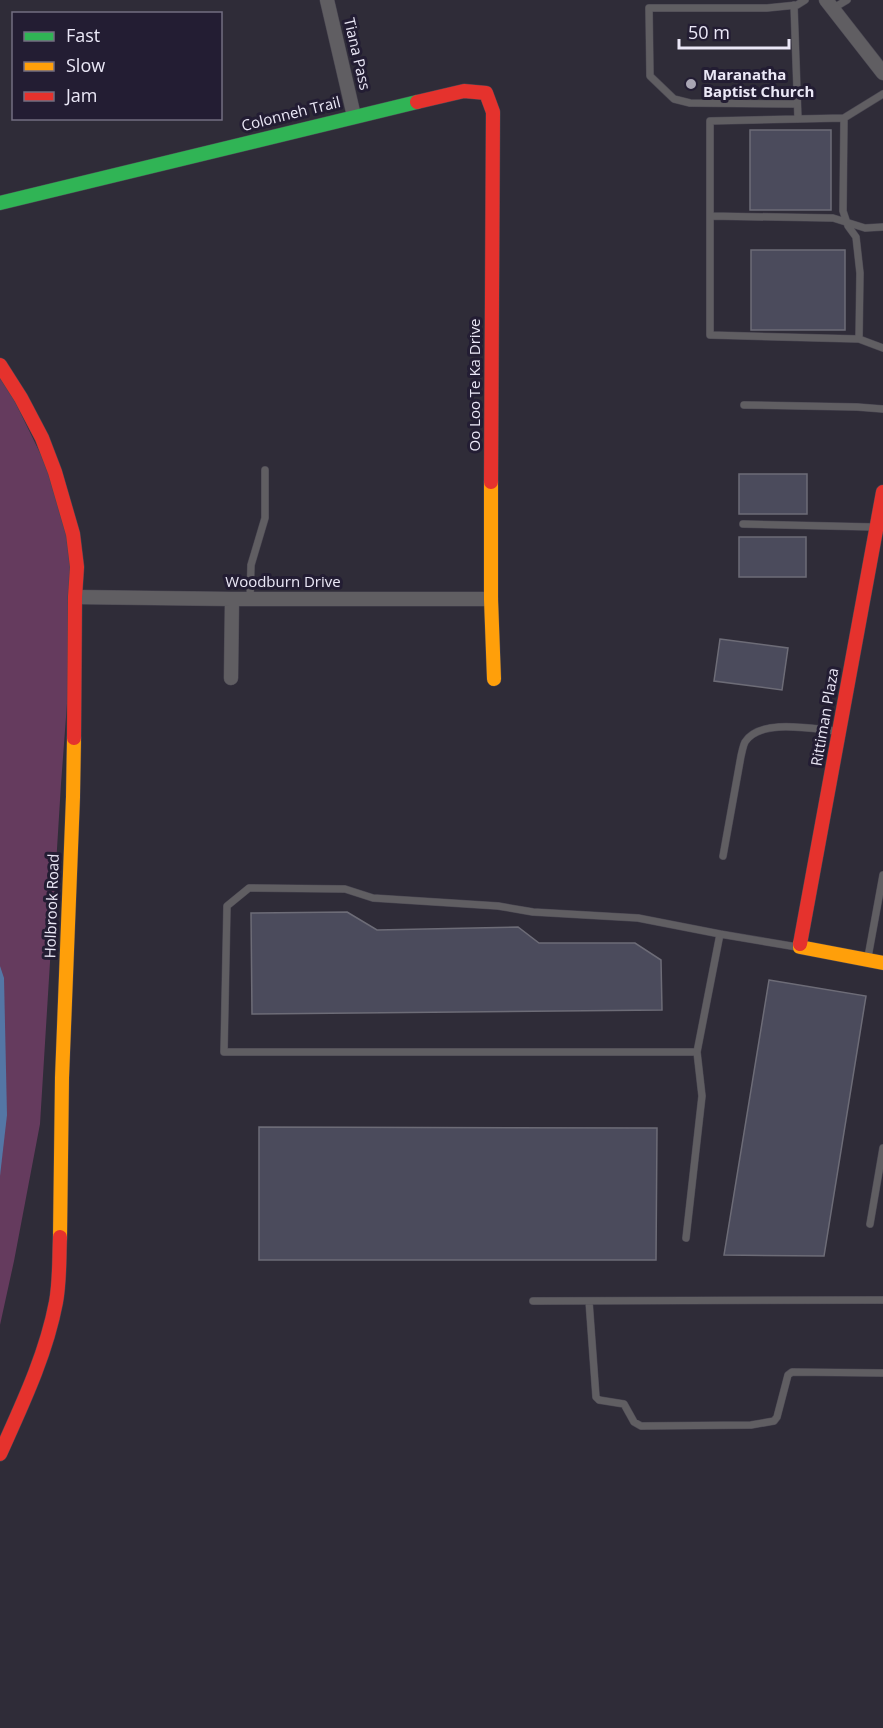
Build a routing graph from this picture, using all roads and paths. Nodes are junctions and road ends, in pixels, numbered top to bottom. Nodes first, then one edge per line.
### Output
1 (327, 0) edge
2 (805, 0) edge
3 (847, 0) edge
4 (829, 4) edge
5 (795, 5) junction
6 (883, 73) edge
7 (486, 93) joint
8 (883, 94) edge
9 (797, 104) junction
10 (354, 116) junction
11 (844, 118) junction
12 (798, 119) junction
13 (0, 202) edge
14 (710, 216) junction
15 (847, 223) junction
16 (883, 227) edge
17 (859, 339) junction
18 (883, 348) edge
19 (0, 365) edge
20 (744, 405) dead end
21 (883, 409) edge
22 (265, 470) dead end
23 (883, 492) edge
24 (743, 524) dead end
25 (877, 527) junction
26 (75, 597) junction
27 (232, 599) junction
28 (250, 599) junction
29 (491, 599) junction
30 (231, 678) dead end
31 (494, 679) dead end
32 (839, 731) junction
33 (723, 856) dead end
34 (883, 875) edge
35 (720, 934) junction
36 (800, 947) junction
37 (867, 960) junction
38 (883, 963) edge
39 (697, 1052) junction
40 (883, 1148) edge
41 (870, 1224) dead end
42 (686, 1238) dead end
43 (883, 1300) edge
44 (533, 1301) dead end
45 (589, 1301) junction
46 (883, 1373) edge
47 (0, 1454) edge

1 - 10 street, Tiana Pass
2 - 5 lane
3 - 4 lane
4 - 6 street
5 - 9 lane
5 - 9 lane
7 - 10 street, Colonneh Trail
7 - 29 street, Oo Loo Te Ka Drive
8 - 11 lane
9 - 12 lane
10 - 13 street, Colonneh Trail
11 - 12 lane
11 - 15 lane
12 - 14 lane
14 - 15 lane
14 - 17 lane
15 - 16 lane
15 - 17 lane
17 - 18 lane
19 - 26 street, Holbrook Road
20 - 21 lane
22 - 28 lane
23 - 25 street, Rittiman Plaza
24 - 25 lane
25 - 32 street, Rittiman Plaza
26 - 27 street, Woodburn Drive
26 - 47 street, Holbrook Road
27 - 28 street, Woodburn Drive
27 - 30 street
28 - 29 street, Woodburn Drive
29 - 31 street, Oo Loo Te Ka Drive
32 - 33 lane
32 - 36 street, Rittiman Plaza
34 - 37 lane
35 - 36 lane
35 - 39 lane
35 - 39 lane
36 - 37 street
37 - 38 street
39 - 42 lane
40 - 41 lane
43 - 45 lane
44 - 45 lane
45 - 46 lane

